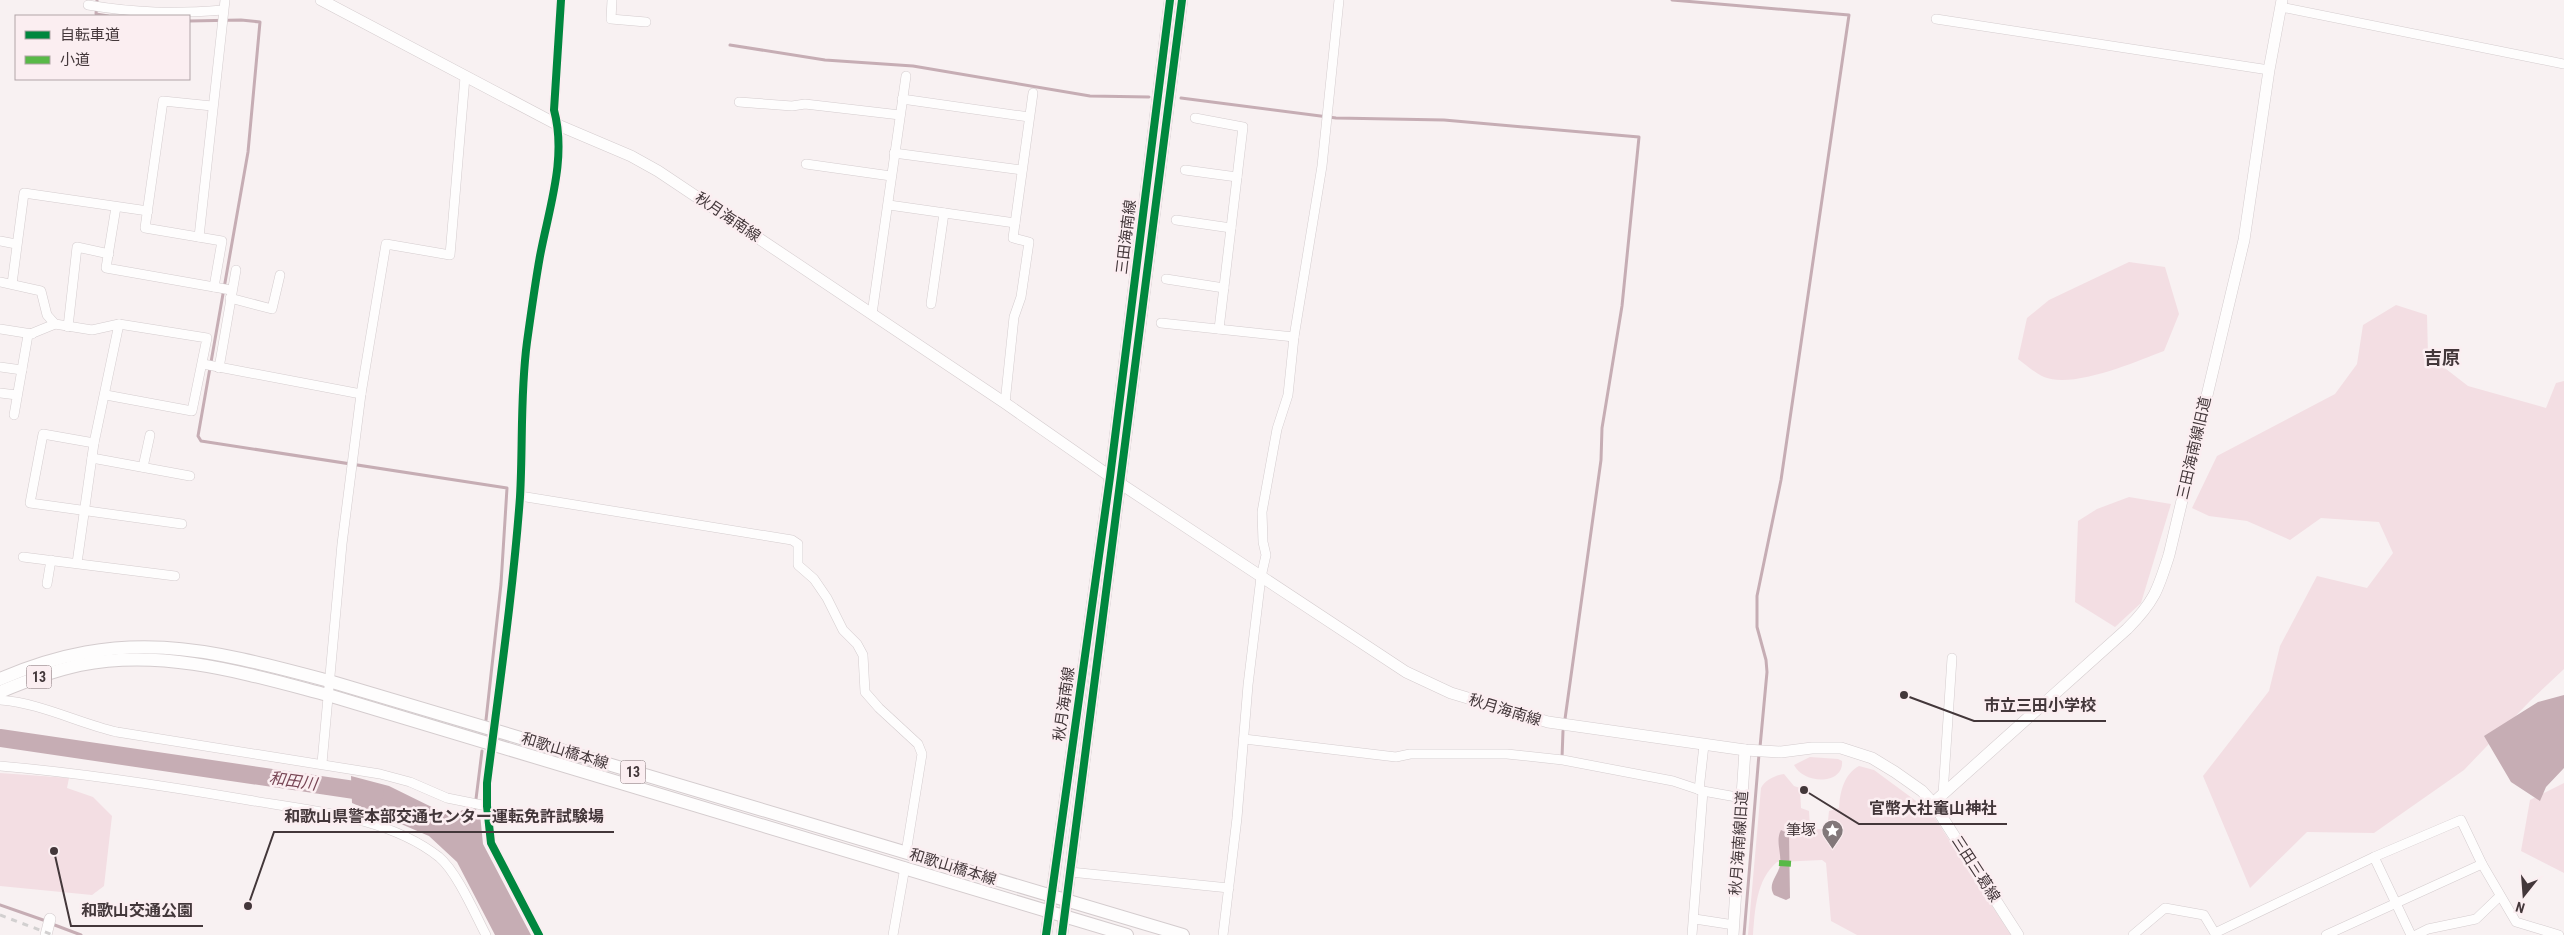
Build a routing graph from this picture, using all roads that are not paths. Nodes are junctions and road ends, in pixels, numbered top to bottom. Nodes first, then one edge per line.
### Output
1 (225, 0) edge
2 (321, 0) edge
3 (561, 0) edge
4 (612, 0) edge
5 (1170, 0) edge
6 (1182, 0) edge
7 (1339, 0) edge
8 (2282, 4) edge
9 (88, 5) dead end
10 (222, 10) junction
11 (1936, 19) dead end
12 (646, 22) dead end
13 (2564, 64) edge
14 (2269, 70) junction
15 (906, 76) dead end
16 (465, 77) junction
17 (1033, 93) dead end
18 (902, 99) junction
19 (739, 102) dead end
20 (212, 106) junction
21 (900, 115) junction
22 (1029, 117) junction
23 (1195, 118) dead end
24 (558, 125) junction
25 (894, 153) junction
26 (806, 164) dead end
27 (1022, 170) junction
28 (1185, 170) dead end
29 (891, 176) junction
30 (1237, 177) junction
31 (889, 206) junction
32 (116, 207) junction
33 (148, 211) junction
34 (944, 213) junction
35 (1176, 220) dead end
36 (1015, 223) junction
37 (1231, 228) junction
38 (199, 237) junction
39 (0, 241) edge
40 (16, 244) junction
41 (108, 254) junction
42 (236, 270) dead end
43 (280, 275) dead end
44 (1166, 279) dead end
45 (0, 282) edge
46 (12, 284) junction
47 (214, 287) junction
48 (1224, 288) junction
49 (231, 294) junction
50 (931, 304) dead end
51 (872, 314) junction
52 (1161, 323) dead end
53 (55, 324) junction
54 (119, 324) junction
55 (68, 326) junction
56 (0, 329) edge
57 (1219, 329) junction
58 (32, 334) junction
59 (1294, 338) junction
60 (202, 364) junction
61 (0, 367) edge
62 (219, 368) junction
63 (22, 370) junction
64 (0, 393) edge
65 (361, 394) junction
66 (17, 395) junction
67 (106, 395) junction
68 (1005, 404) junction
69 (14, 415) dead end
70 (150, 435) dead end
71 (94, 443) junction
72 (92, 458) junction
73 (144, 467) junction
74 (190, 476) dead end
75 (1110, 477) junction
76 (1120, 484) junction
77 (520, 496) junction
78 (84, 511) junction
79 (182, 524) dead end
80 (23, 556) dead end
81 (50, 560) junction
82 (77, 563) junction
83 (176, 576) dead end
84 (1261, 577) junction
85 (48, 584) dead end
86 (1952, 658) dead end
87 (78, 659) junction
88 (0, 679) edge
89 (329, 681) junction
90 (0, 692) edge
91 (328, 695) junction
92 (0, 700) edge
93 (494, 730) junction
94 (1244, 739) junction
95 (492, 744) junction
96 (1704, 746) junction
97 (1748, 751) junction
98 (322, 763) junction
99 (0, 766) edge
100 (1701, 790) junction
101 (1943, 794) junction
102 (1742, 798) junction
103 (1933, 802) junction
104 (486, 806) junction
105 (906, 853) junction
106 (2374, 857) junction
107 (2482, 864) junction
108 (905, 867) junction
109 (1070, 872) junction
110 (1230, 888) junction
111 (2500, 896) junction
112 (1051, 897) junction
113 (1067, 901) junction
114 (2394, 903) junction
115 (1048, 913) junction
116 (1065, 917) junction
117 (50, 919) dead end
118 (1695, 919) junction
119 (1733, 930) edge
120 (2216, 934) edge
121 (46, 935) edge
122 (486, 935) edge
123 (539, 935) edge
124 (893, 935) edge
125 (1046, 935) edge
126 (1062, 935) edge
127 (1127, 935) edge
128 (1183, 935) edge
129 (1223, 935) edge
130 (1692, 935) edge
131 (2018, 935) edge
132 (2133, 935) edge
133 (2326, 935) edge
134 (2411, 935) edge
135 (2416, 935) edge
136 (2559, 935) edge

1 - 10 street
2 - 16 main road, 秋月海南線
3 - 24 street
4 - 12 street
5 - 75 main road, 三田海南線
6 - 76 main road, 三田海南線
7 - 59 street
8 - 13 street
8 - 14 main road, 三田海南線旧道
9 - 10 street
10 - 20 street
11 - 14 street
14 - 101 main road, 三田海南線旧道
15 - 18 street
16 - 24 main road, 秋月海南線
16 - 65 street
17 - 22 street
18 - 21 street
18 - 22 street
19 - 21 street
20 - 33 street
20 - 38 street
21 - 25 street
22 - 27 street
23 - 30 street
24 - 51 main road, 秋月海南線
24 - 77 street
25 - 27 street
25 - 29 street
26 - 29 street
27 - 36 street
28 - 30 street
29 - 31 street
30 - 37 street
31 - 34 street
31 - 51 street
32 - 33 street
32 - 40 street
32 - 41 street
33 - 38 street
34 - 36 street
34 - 50 street
35 - 37 street
36 - 68 street
37 - 48 street
38 - 47 street
39 - 40 street
40 - 46 street
41 - 47 street
41 - 55 street
42 - 49 street
43 - 49 street
44 - 48 street
45 - 46 street
46 - 53 street
47 - 49 street
48 - 57 street
49 - 62 street
51 - 68 main road, 秋月海南線
52 - 57 street
53 - 55 street
53 - 58 street
54 - 55 street
54 - 60 street
54 - 67 street
56 - 58 street
57 - 59 street
58 - 63 street
59 - 84 street
60 - 62 street
60 - 67 street
61 - 63 street
62 - 65 street
63 - 66 street
64 - 66 street
65 - 89 street
66 - 69 street
67 - 71 street
68 - 75 main road, 秋月海南線
70 - 73 street
71 - 72 street
71 - 78 street
72 - 73 street
72 - 78 street
73 - 74 street
75 - 76 main road, 秋月海南線
75 - 112 main road, 秋月海南線
76 - 84 main road, 秋月海南線
76 - 109 main road, 秋月海南線
77 - 93 street
77 - 105 street
78 - 79 street
78 - 82 street
80 - 81 street
81 - 82 street
81 - 85 street
82 - 83 street
84 - 94 street
84 - 96 main road, 秋月海南線
86 - 101 street
87 - 88 main road, 和歌山橋本線 / 13
87 - 89 main road, 和歌山橋本線 / 13
87 - 90 main road, 和歌山橋本線 / 13
87 - 91 main road, 和歌山橋本線 / 13
89 - 91 street
89 - 93 main road, 和歌山橋本線 / 13
91 - 95 main road, 和歌山橋本線 / 13
91 - 98 street
92 - 98 street
93 - 95 street
93 - 105 main road, 和歌山橋本線 / 13
94 - 100 street
94 - 110 street
95 - 104 street
95 - 108 main road, 和歌山橋本線 / 13
96 - 97 main road, 秋月海南線
96 - 100 street
97 - 102 main road, 秋月海南線旧道
97 - 103 main road, 秋月海南線
98 - 104 street
99 - 122 street
100 - 102 street
100 - 118 street
101 - 103 main road, 三田海南線旧道
102 - 119 main road, 秋月海南線旧道
103 - 131 main road, 三田三葛線
104 - 123 street
105 - 112 main road, 和歌山橋本線 / 13
106 - 107 street
106 - 114 street
106 - 120 street
107 - 111 street
107 - 114 street
108 - 115 main road, 和歌山橋本線 / 13
108 - 124 street
109 - 110 street
109 - 113 main road, 秋月海南線
110 - 129 street
111 - 135 street
111 - 136 street
112 - 113 main road, 和歌山橋本線 / 13
112 - 115 main road, 秋月海南線
113 - 116 main road, 秋月海南線
113 - 128 main road, 和歌山橋本線 / 13
114 - 133 street
114 - 134 street
115 - 116 main road, 和歌山橋本線 / 13
115 - 125 main road, 秋月海南線
116 - 126 main road, 秋月海南線
116 - 127 main road, 和歌山橋本線 / 13
117 - 121 main road
118 - 119 street
118 - 130 street
120 - 132 street

